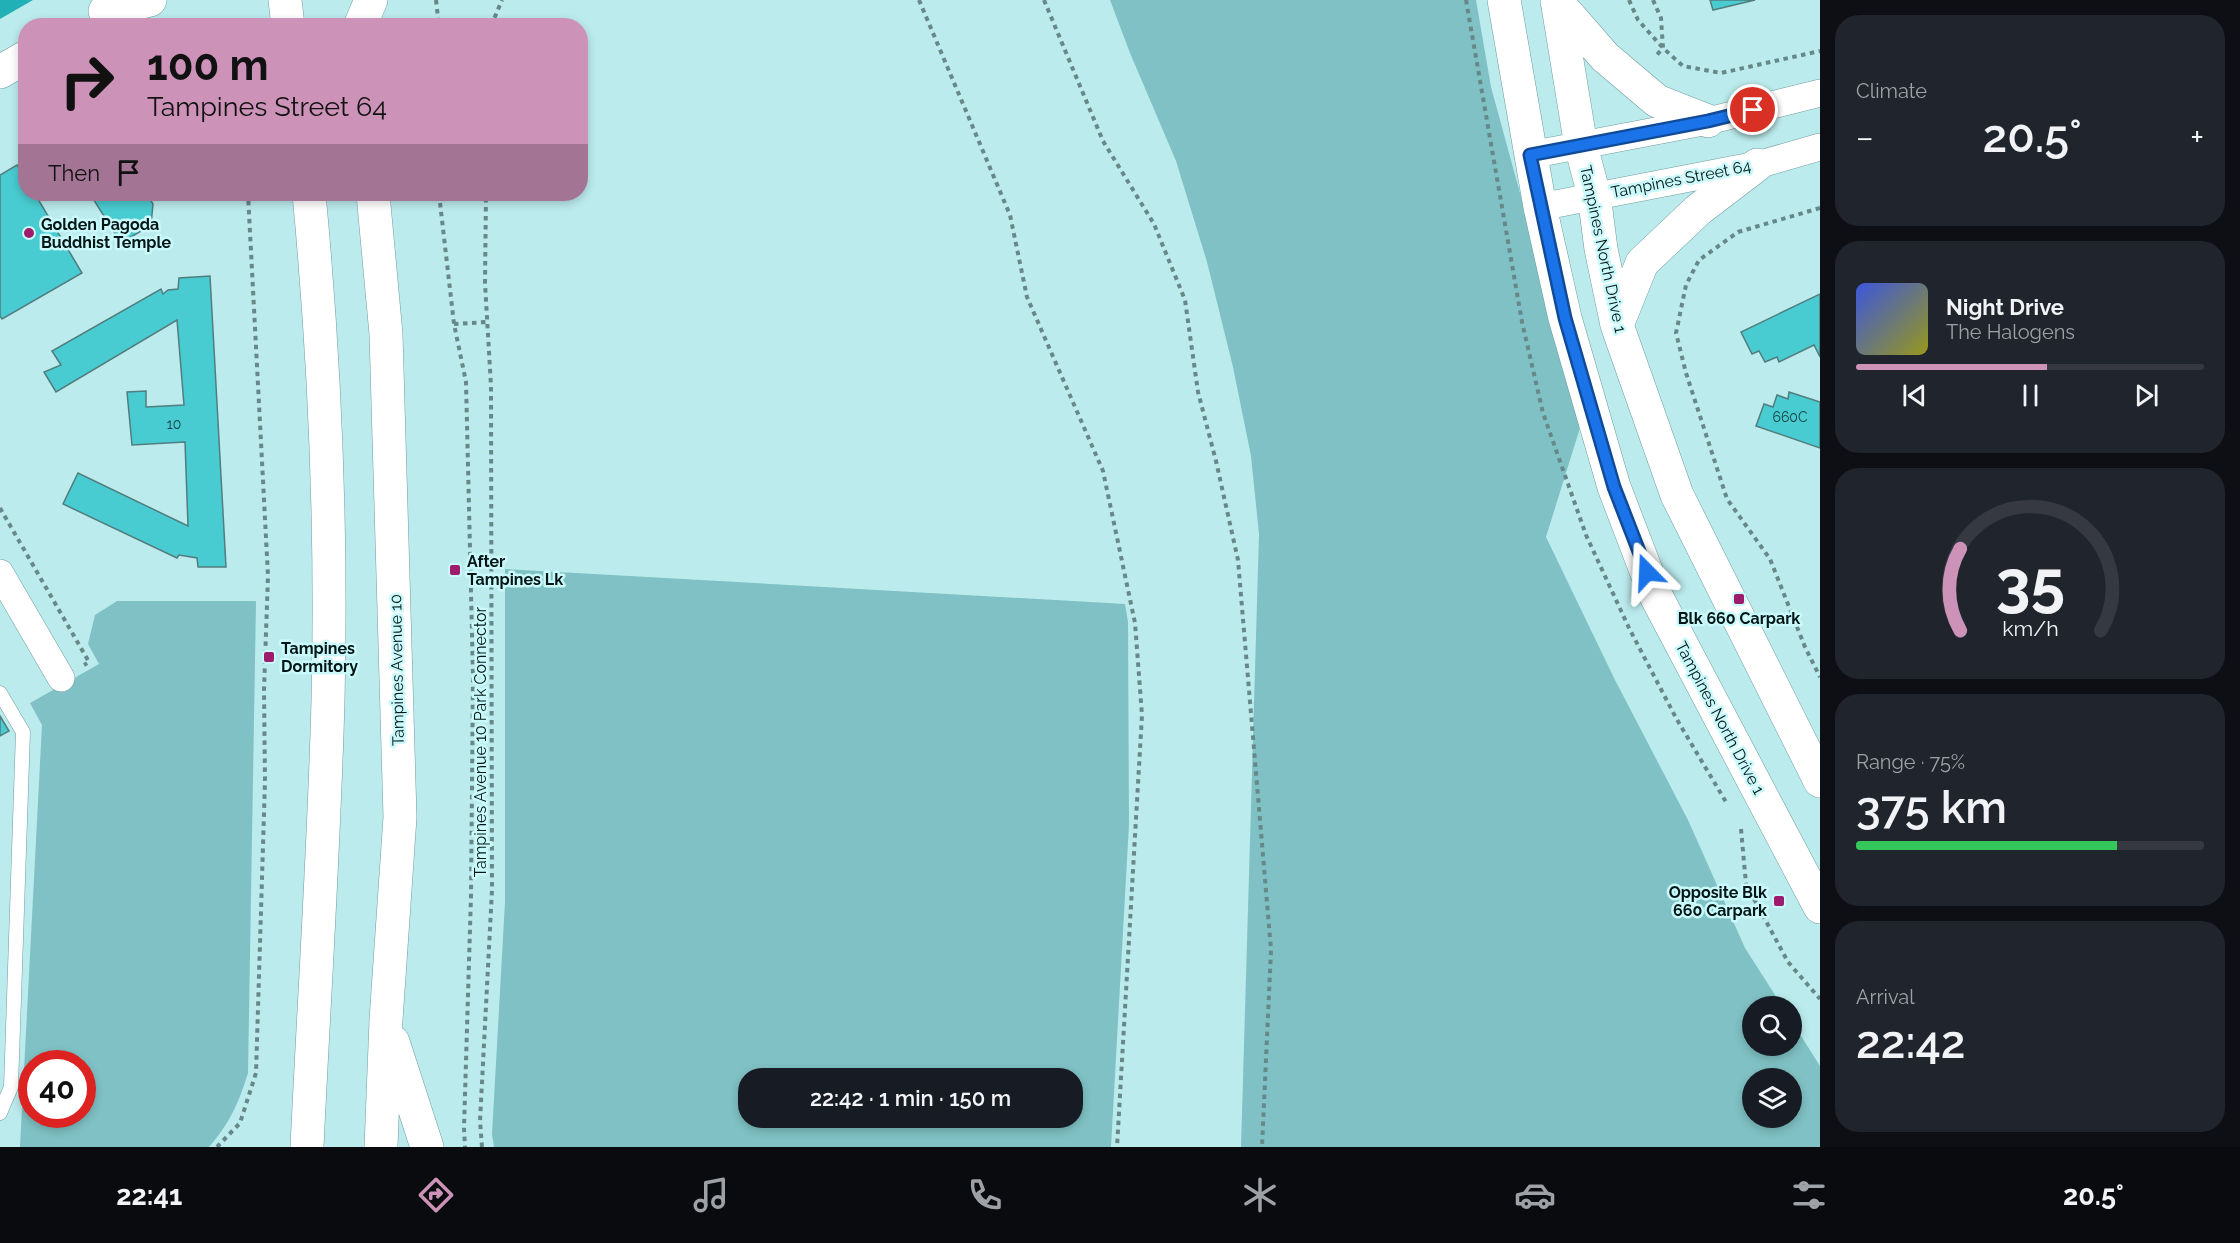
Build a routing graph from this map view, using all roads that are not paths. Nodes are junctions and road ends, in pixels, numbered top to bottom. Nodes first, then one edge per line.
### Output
1 (150, 0) edge
2 (285, 0) edge
3 (352, 0) edge
4 (371, 0) edge
5 (1504, 0) edge
6 (1557, 1) edge
7 (101, 12) edge
8 (287, 18) edge
9 (354, 18) edge
10 (363, 18) edge
11 (18, 62) edge
12 (0, 72) edge
13 (1820, 93) edge
14 (1708, 121) junction
15 (1581, 146) junction
16 (1820, 147) edge
17 (1530, 155) junction
18 (1757, 165) junction
19 (1594, 195) junction
20 (310, 201) edge
21 (374, 201) edge
22 (1540, 207) junction
23 (1617, 325) junction
24 (0, 573) edge
25 (61, 678) dead end
26 (0, 693) edge
27 (1820, 781) edge
28 (1820, 908) edge
29 (386, 1020) junction
30 (0, 1113) edge
31 (309, 1114) junction
32 (283, 1147) edge
33 (307, 1147) edge
34 (381, 1147) edge
35 (426, 1147) edge

1 - 7 street
2 - 8 street
3 - 9 street
4 - 10 street
5 - 17 street, Tampines North Drive 1
6 - 14 street
6 - 15 street, Tampines North Drive 1
11 - 12 street
13 - 14 street
14 - 15 street
15 - 17 street
15 - 19 street, Tampines North Drive 1
16 - 18 street, Tampines Street 64
17 - 22 street, Tampines North Drive 1
18 - 19 street, Tampines Street 64
18 - 23 street
19 - 22 street, Tampines Street 64
19 - 23 street, Tampines North Drive 1
20 - 31 street
21 - 29 street, Tampines Avenue 10
22 - 28 street, Tampines North Drive 1
23 - 27 street, Tampines North Drive 1
24 - 25 street
26 - 30 lane
29 - 34 street, Tampines Avenue 10
29 - 35 street
31 - 32 street
31 - 33 street

